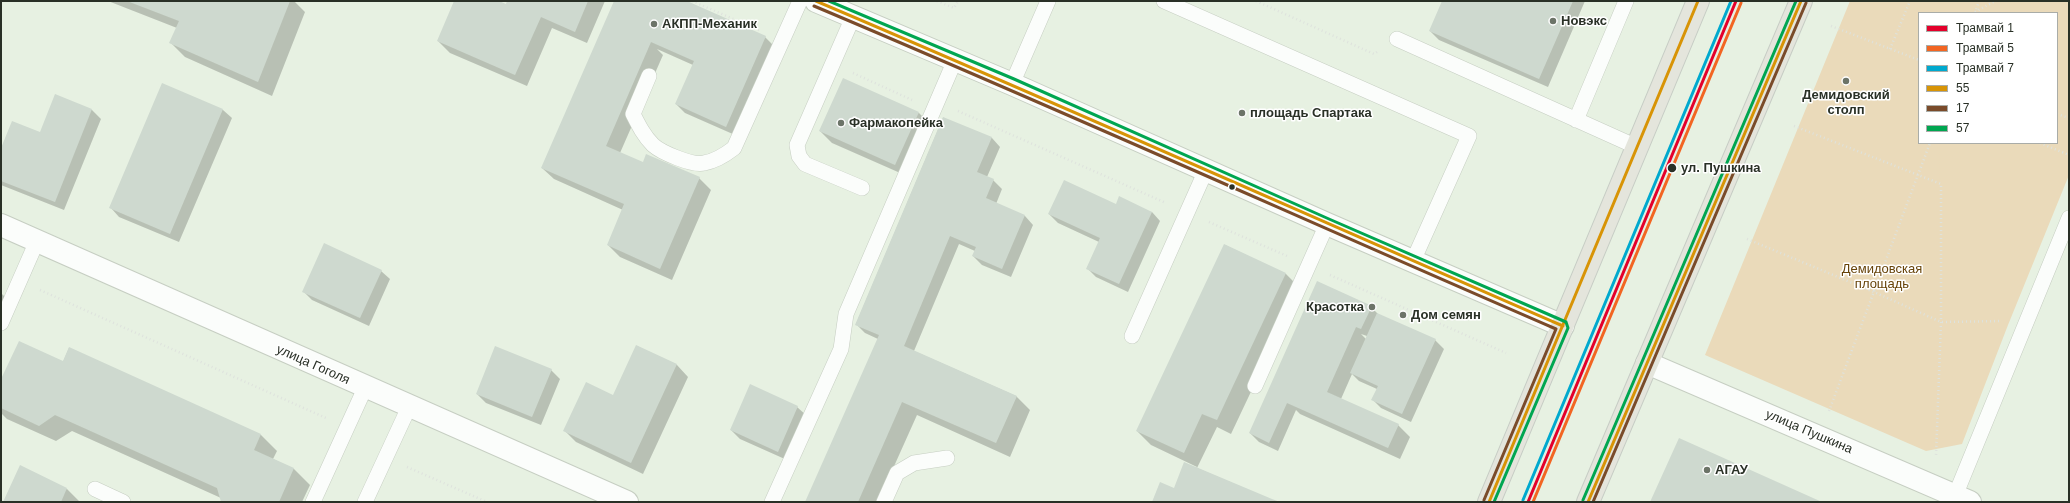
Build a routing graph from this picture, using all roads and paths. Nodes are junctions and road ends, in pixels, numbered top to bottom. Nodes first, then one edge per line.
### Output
1 (692, 1) edge
2 (800, 1) edge
3 (816, 1) edge
4 (937, 1) edge
5 (958, 1) edge
6 (1048, 1) edge
7 (1164, 1) edge
8 (1256, 1) edge
9 (1626, 1) edge
10 (1698, 1) edge
11 (1801, 1) edge
12 (1910, 1) edge
13 (1980, 1) edge
14 (1995, 1) edge
15 (1975, 12) edge
16 (1977, 12) edge
17 (853, 17) junction
18 (1831, 26) dead end
19 (1397, 39) joint
20 (783, 41) junction
21 (1890, 49) junction
22 (955, 60) junction
23 (1918, 60) edge
24 (833, 64) junction
25 (649, 76) dead end
26 (1012, 84) junction
27 (937, 102) junction
28 (2058, 114) edge
29 (2069, 118) edge
30 (1576, 120) junction
31 (1794, 126) dead end
32 (1930, 144) edge
33 (2042, 144) edge
34 (1637, 147) junction
35 (2069, 155) edge
36 (1206, 170) junction
37 (1919, 176) junction
38 (862, 188) dead end
39 (1187, 212) junction
40 (2069, 218) edge
41 (1327, 224) junction
42 (1, 225) edge
43 (1748, 239) dead end
44 (37, 241) junction
45 (1413, 261) junction
46 (1309, 266) junction
47 (20, 281) junction
48 (1874, 292) junction
49 (2027, 321) junction
50 (1941, 322) junction
51 (1, 323) edge
52 (1563, 326) junction
53 (1132, 336) dead end
54 (1506, 353) dead end
55 (1647, 364) junction
56 (1255, 386) dead end
57 (365, 388) junction
58 (408, 407) junction
59 (1827, 416) dead end
60 (347, 428) junction
61 (1936, 456) dead end
62 (386, 458) junction
63 (947, 458) dead end
64 (95, 489) dead end
65 (1963, 499) edge
66 (123, 502) edge
67 (313, 502) edge
68 (365, 502) edge
69 (487, 502) edge
70 (627, 502) edge
71 (772, 502) edge
72 (884, 502) edge
73 (1489, 502) edge
74 (1588, 502) edge

1 - 20 path
2 - 20 lane
3 - 17 street
4 - 5 path
6 - 26 lane
7 - 45 lane
8 - 19 path
9 - 30 lane
10 - 34 main road
11 - 55 main road
12 - 21 path
13 - 15 path
14 - 16 path
17 - 22 street
17 - 24 lane
18 - 21 path
19 - 30 lane
20 - 25 lane
21 - 23 path
22 - 26 street
22 - 27 lane
24 - 27 path
24 - 38 lane
26 - 36 street
27 - 39 path
27 - 71 lane
28 - 29 path
30 - 34 lane
31 - 37 path
32 - 37 path
33 - 35 path
34 - 52 main road
36 - 39 lane
36 - 41 street
37 - 48 path
37 - 50 path
39 - 46 path
39 - 53 lane
40 - 49 lane
41 - 45 street
41 - 46 lane
42 - 44 street, улица Гоголя
43 - 48 path
44 - 47 lane
44 - 57 street, улица Гоголя
45 - 52 street
46 - 54 path
46 - 56 lane
47 - 51 lane
47 - 60 path
48 - 50 path
48 - 59 path
49 - 50 path
49 - 65 lane
50 - 61 path
52 - 73 main road
55 - 65 street, улица Пушкина
55 - 74 main road
57 - 58 street, улица Гоголя
57 - 60 lane
58 - 62 lane
58 - 70 street, улица Гоголя
60 - 67 lane
62 - 68 lane
62 - 69 path
63 - 72 lane
64 - 66 lane

